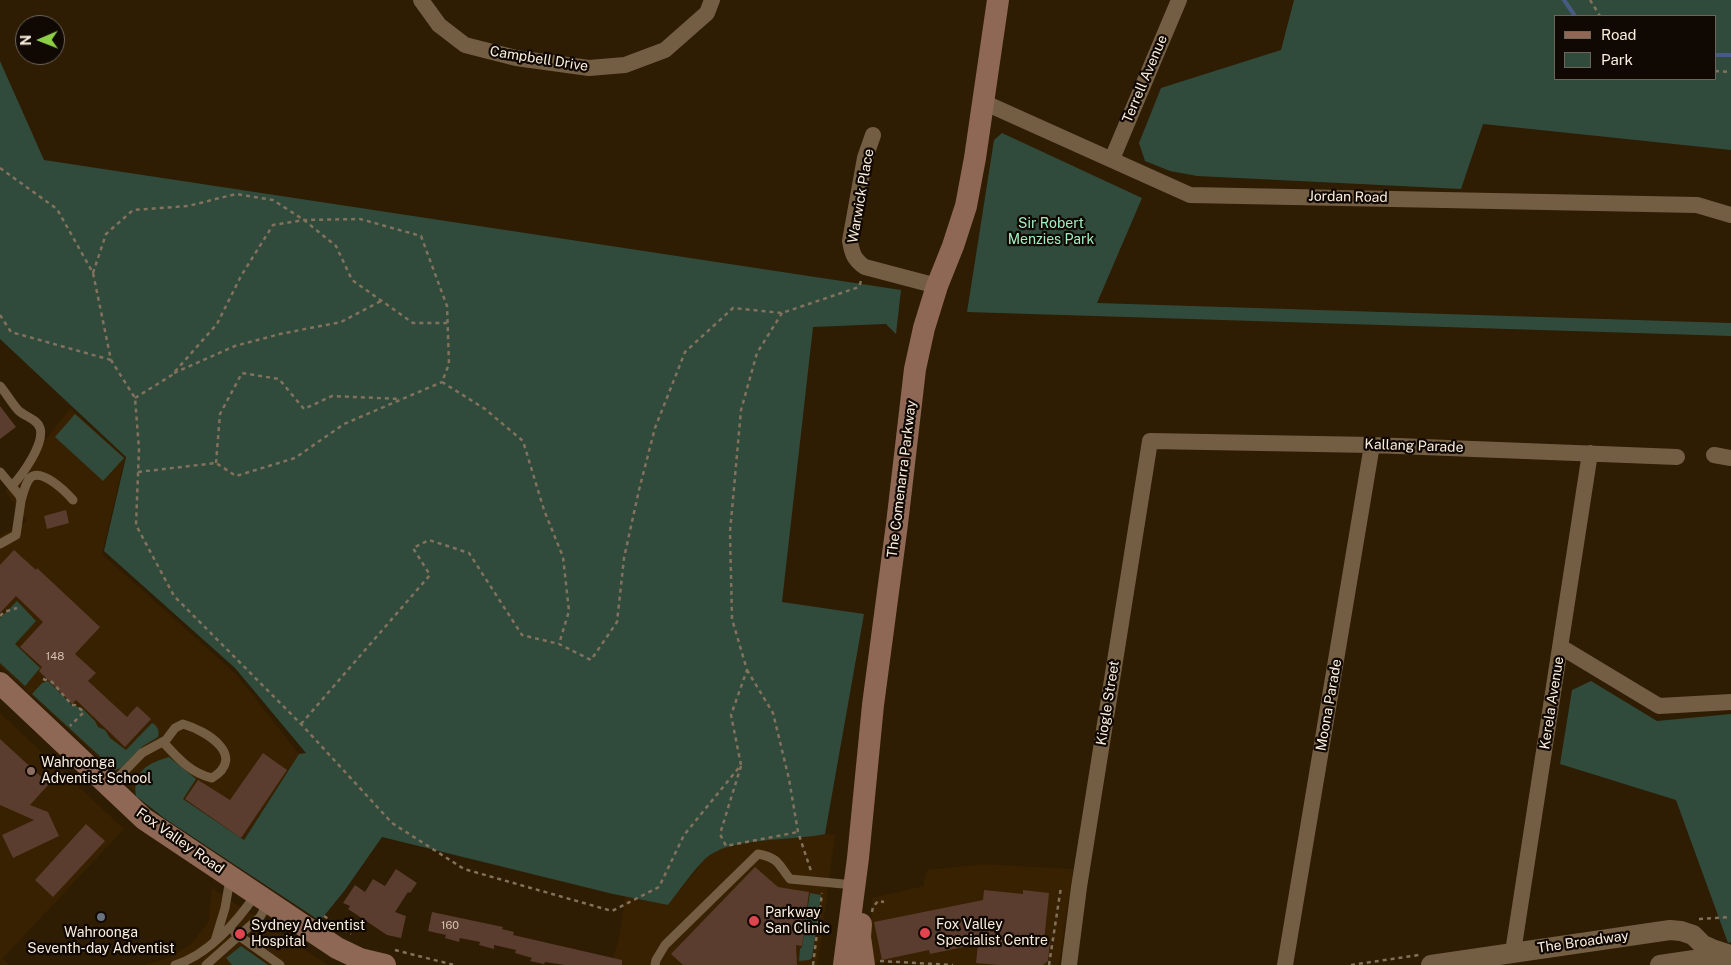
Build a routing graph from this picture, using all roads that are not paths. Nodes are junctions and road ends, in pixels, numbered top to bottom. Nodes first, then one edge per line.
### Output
1 (421, 0) edge
2 (712, 0) edge
3 (998, 0) edge
4 (1179, 0) edge
5 (983, 102) junction
6 (873, 135) dead end
7 (1112, 159) junction
8 (1731, 215) edge
9 (937, 286) junction
10 (0, 386) edge
11 (1150, 441) joint
12 (1372, 445) junction
13 (1590, 453) junction
14 (1714, 455) dead end
15 (1677, 457) dead end
16 (1731, 458) edge
17 (0, 472) edge
18 (12, 486) junction
19 (73, 500) dead end
20 (21, 501) junction
21 (0, 544) edge
22 (1561, 647) junction
23 (0, 683) edge
24 (1731, 702) edge
25 (165, 740) junction
26 (110, 786) junction
27 (858, 858) junction
28 (230, 876) junction
29 (854, 885) junction
30 (263, 898) junction
31 (228, 928) junction
32 (1659, 931) junction
33 (240, 936) junction
34 (215, 941) junction
35 (1513, 952) junction
36 (1730, 955) edge
37 (388, 957) edge
38 (218, 962) edge
39 (1682, 962) junction
40 (871, 963) edge
41 (178, 965) edge
42 (206, 965) edge
43 (280, 965) edge
44 (655, 965) edge
45 (844, 965) edge
46 (1069, 965) edge
47 (1285, 965) edge
48 (1431, 965) edge
49 (1660, 965) edge

1 - 2 street, Campbell Drive
3 - 5 main road, The Comenarra Parkway
4 - 7 street, Terrell Avenue
5 - 7 street, Jordan Road
5 - 9 main road, The Comenarra Parkway
6 - 9 street, Warwick Place
7 - 8 street, Jordan Road
9 - 27 main road, The Comenarra Parkway
10 - 18 lane
11 - 12 street, Kallang Parade
11 - 46 street, Kiogle Street
12 - 13 street, Kallang Parade
12 - 47 street, Moona Parade
13 - 15 street, Kallang Parade
13 - 22 street, Kerela Avenue
14 - 16 street
17 - 18 lane
18 - 20 lane
19 - 20 lane
20 - 21 lane
22 - 24 street
22 - 35 street, Kerela Avenue
23 - 26 main road, Fox Valley Road
25 - 25 lane
25 - 26 lane
26 - 28 main road, Fox Valley Road
27 - 29 main road, The Comenarra Parkway
27 - 40 main road
28 - 30 main road, Fox Valley Road
28 - 34 lane
29 - 44 lane
29 - 45 main road, The Comenarra Parkway
30 - 31 lane
30 - 33 lane
30 - 37 main road, Fox Valley Road
31 - 33 lane
31 - 34 lane
32 - 35 street, The Broadway
32 - 36 street, The Broadway
32 - 39 street
33 - 38 lane
33 - 43 lane
34 - 41 lane
35 - 48 street, The Broadway
36 - 39 street, The Broadway
38 - 42 lane
39 - 49 street, The Broadway

